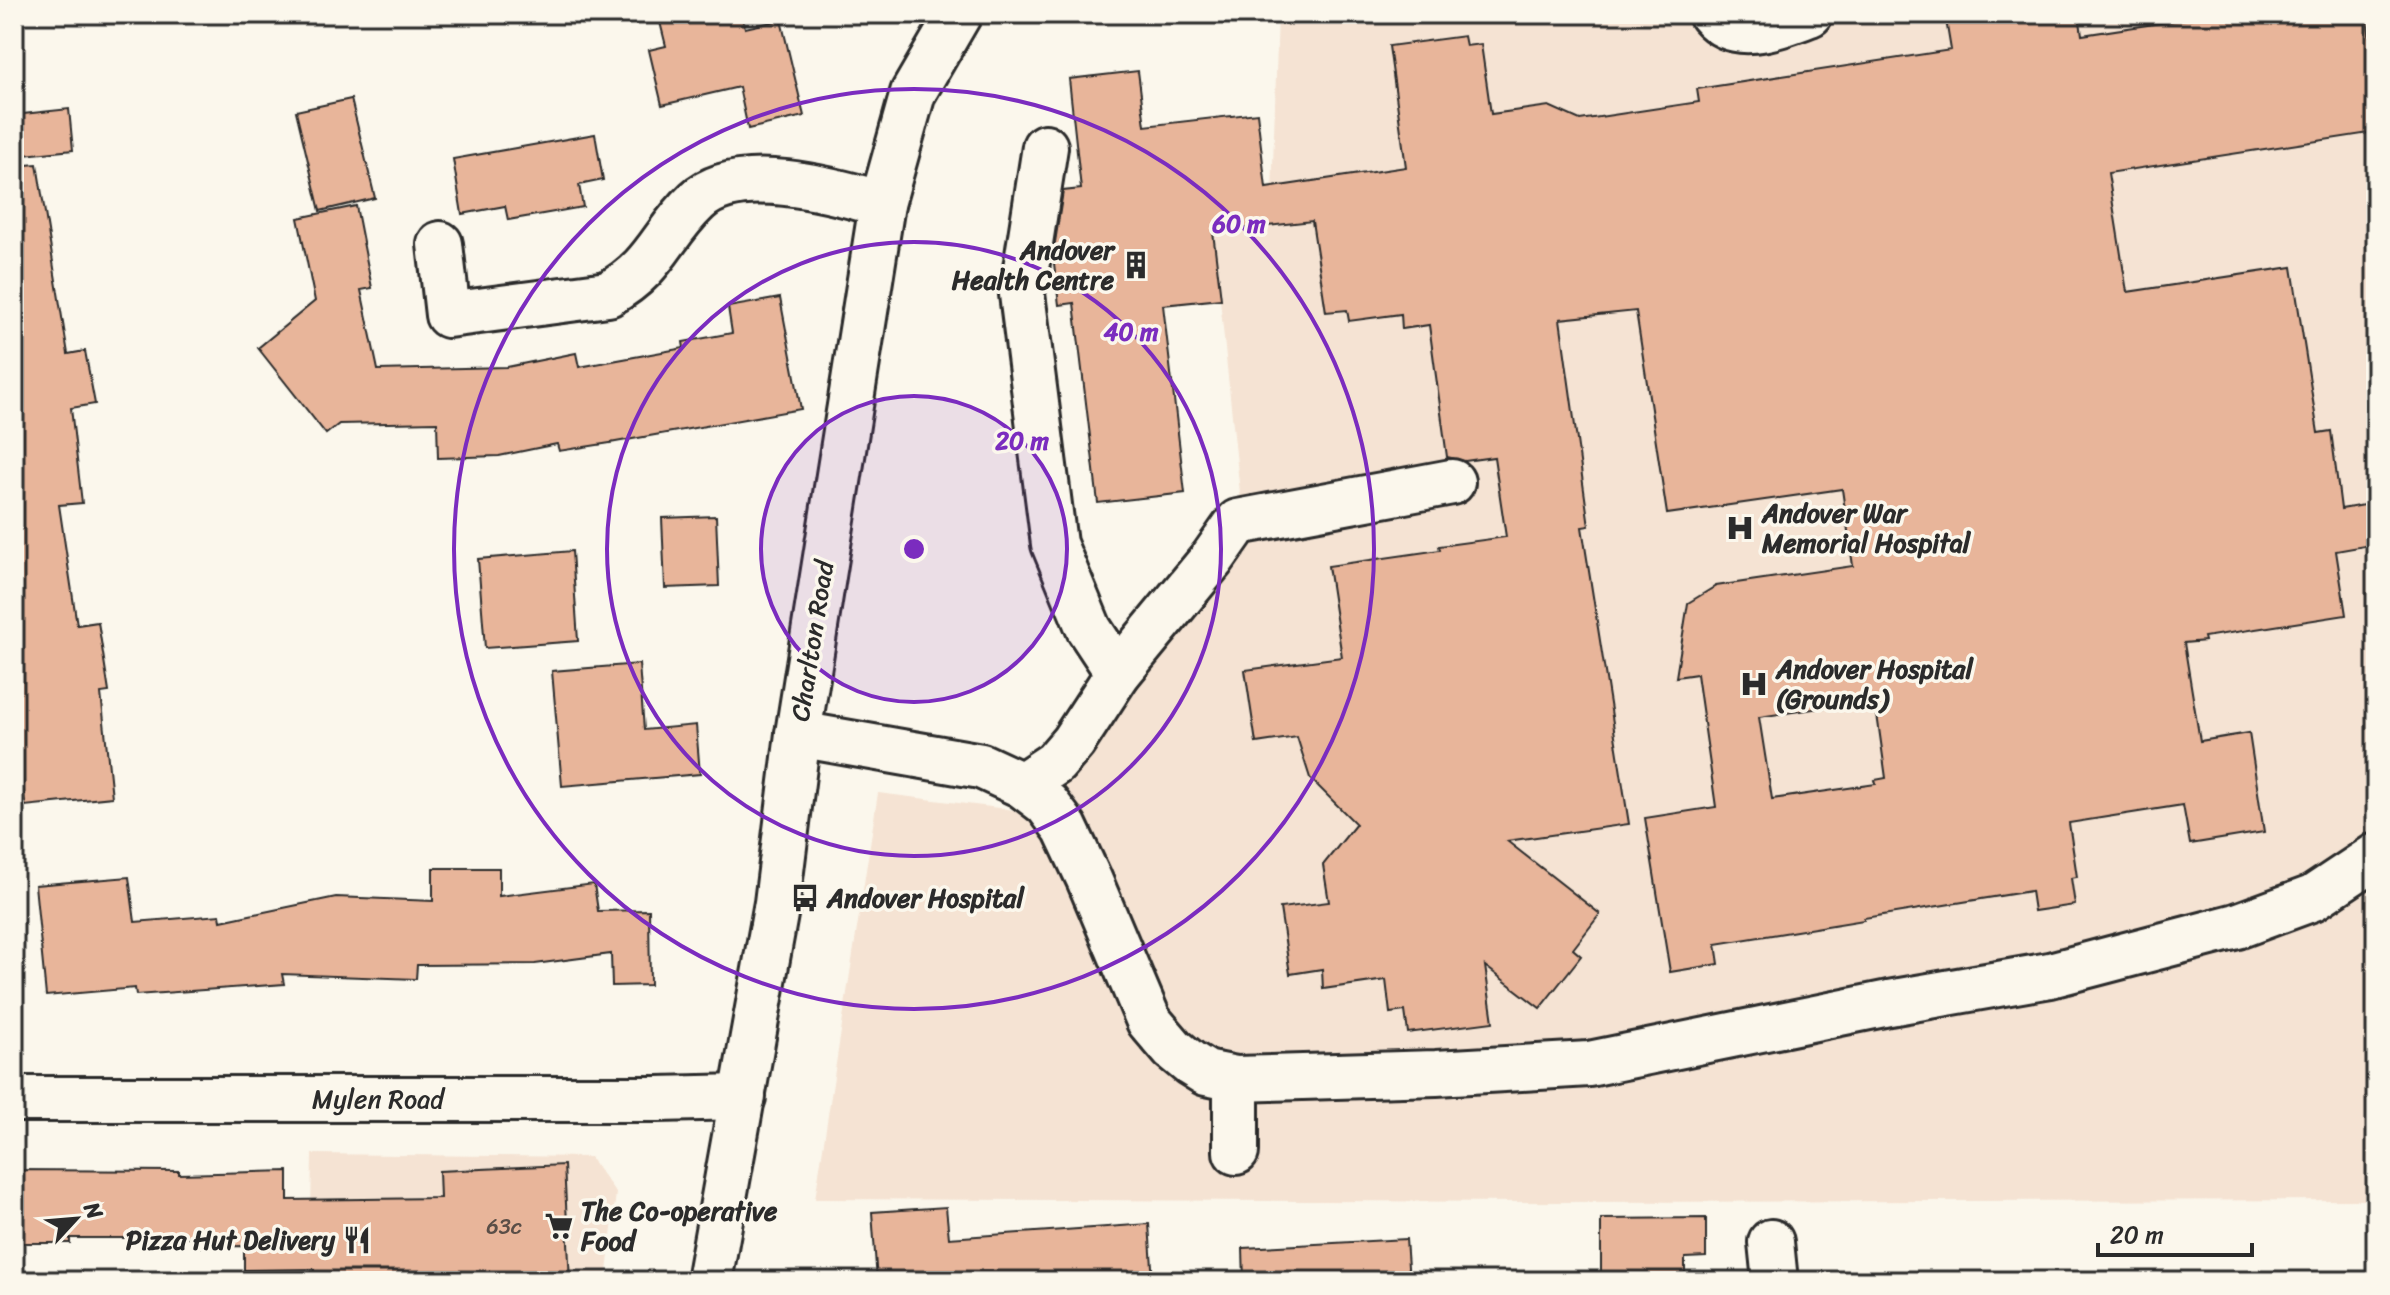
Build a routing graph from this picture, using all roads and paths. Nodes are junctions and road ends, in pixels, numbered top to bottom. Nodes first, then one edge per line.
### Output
1 (959, 14) edge
2 (1711, 14) edge
3 (1810, 14) edge
4 (1045, 147) dead end
5 (882, 204) junction
6 (440, 244) dead end
7 (1452, 482) dead end
8 (1118, 673) junction
9 (798, 734) junction
10 (1022, 785) junction
11 (2376, 856) edge
12 (1236, 1079) junction
13 (743, 1097) junction
14 (14, 1099) edge
15 (1236, 1152) dead end
16 (709, 1281) edge

1 - 5 street, Charlton Road
2 - 3 street
4 - 8 street
5 - 6 street
5 - 9 street, Charlton Road
7 - 8 street
8 - 10 street
9 - 10 street
9 - 13 street, Charlton Road
10 - 12 street
11 - 12 street
12 - 15 street
13 - 14 street, Mylen Road
13 - 16 street, Charlton Road

